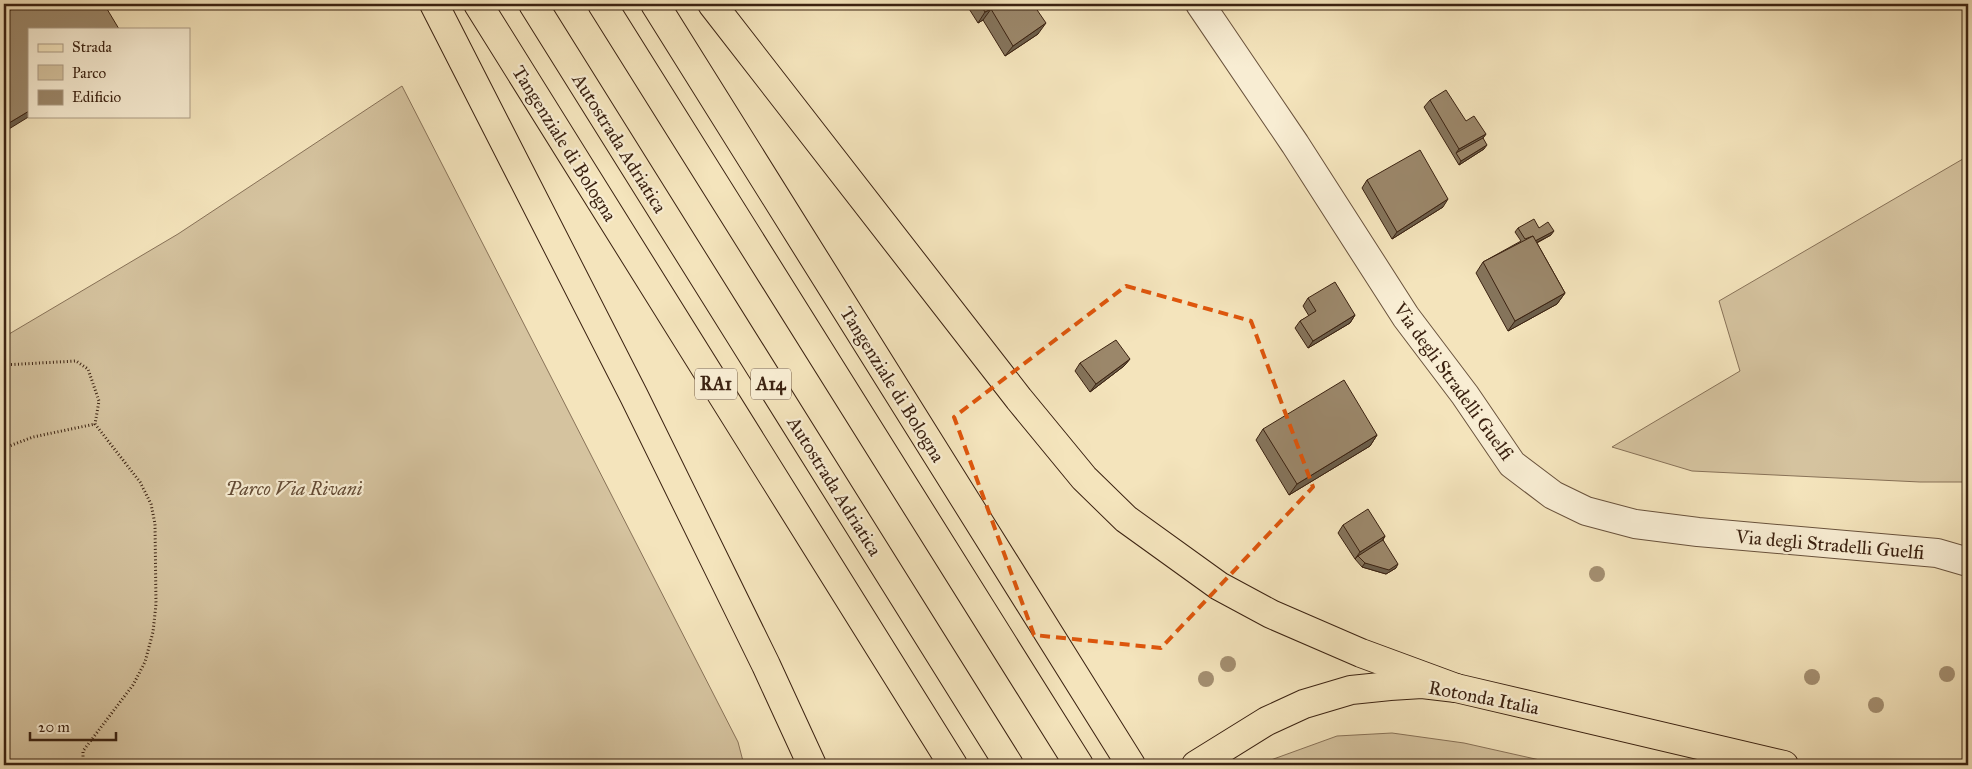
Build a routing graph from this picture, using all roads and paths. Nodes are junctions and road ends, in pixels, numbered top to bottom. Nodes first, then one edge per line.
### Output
1 (434, 4) edge
2 (478, 4) edge
3 (533, 4) edge
4 (602, 4) edge
5 (655, 4) edge
6 (712, 4) edge
7 (1200, 4) edge
8 (4, 366) edge
9 (95, 424) junction
10 (4, 448) edge
11 (1968, 562) edge
12 (1456, 688) junction
13 (82, 765) edge
14 (812, 765) edge
15 (953, 765) edge
16 (1009, 765) edge
17 (1079, 765) edge
18 (1131, 765) edge
19 (1196, 765) edge
20 (1784, 765) edge

1 - 14 main road
2 - 15 main road, Tangenziale di Bologna / RA1
3 - 16 main road, Autostrada Adriatica / A14
4 - 17 main road
5 - 18 main road, Tangenziale di Bologna
6 - 12 main road
7 - 11 street, Via degli Stradelli Guelfi
8 - 9 path
9 - 10 path
9 - 13 path
12 - 19 main road, Rotonda Italia
12 - 20 main road, Rotonda Italia

